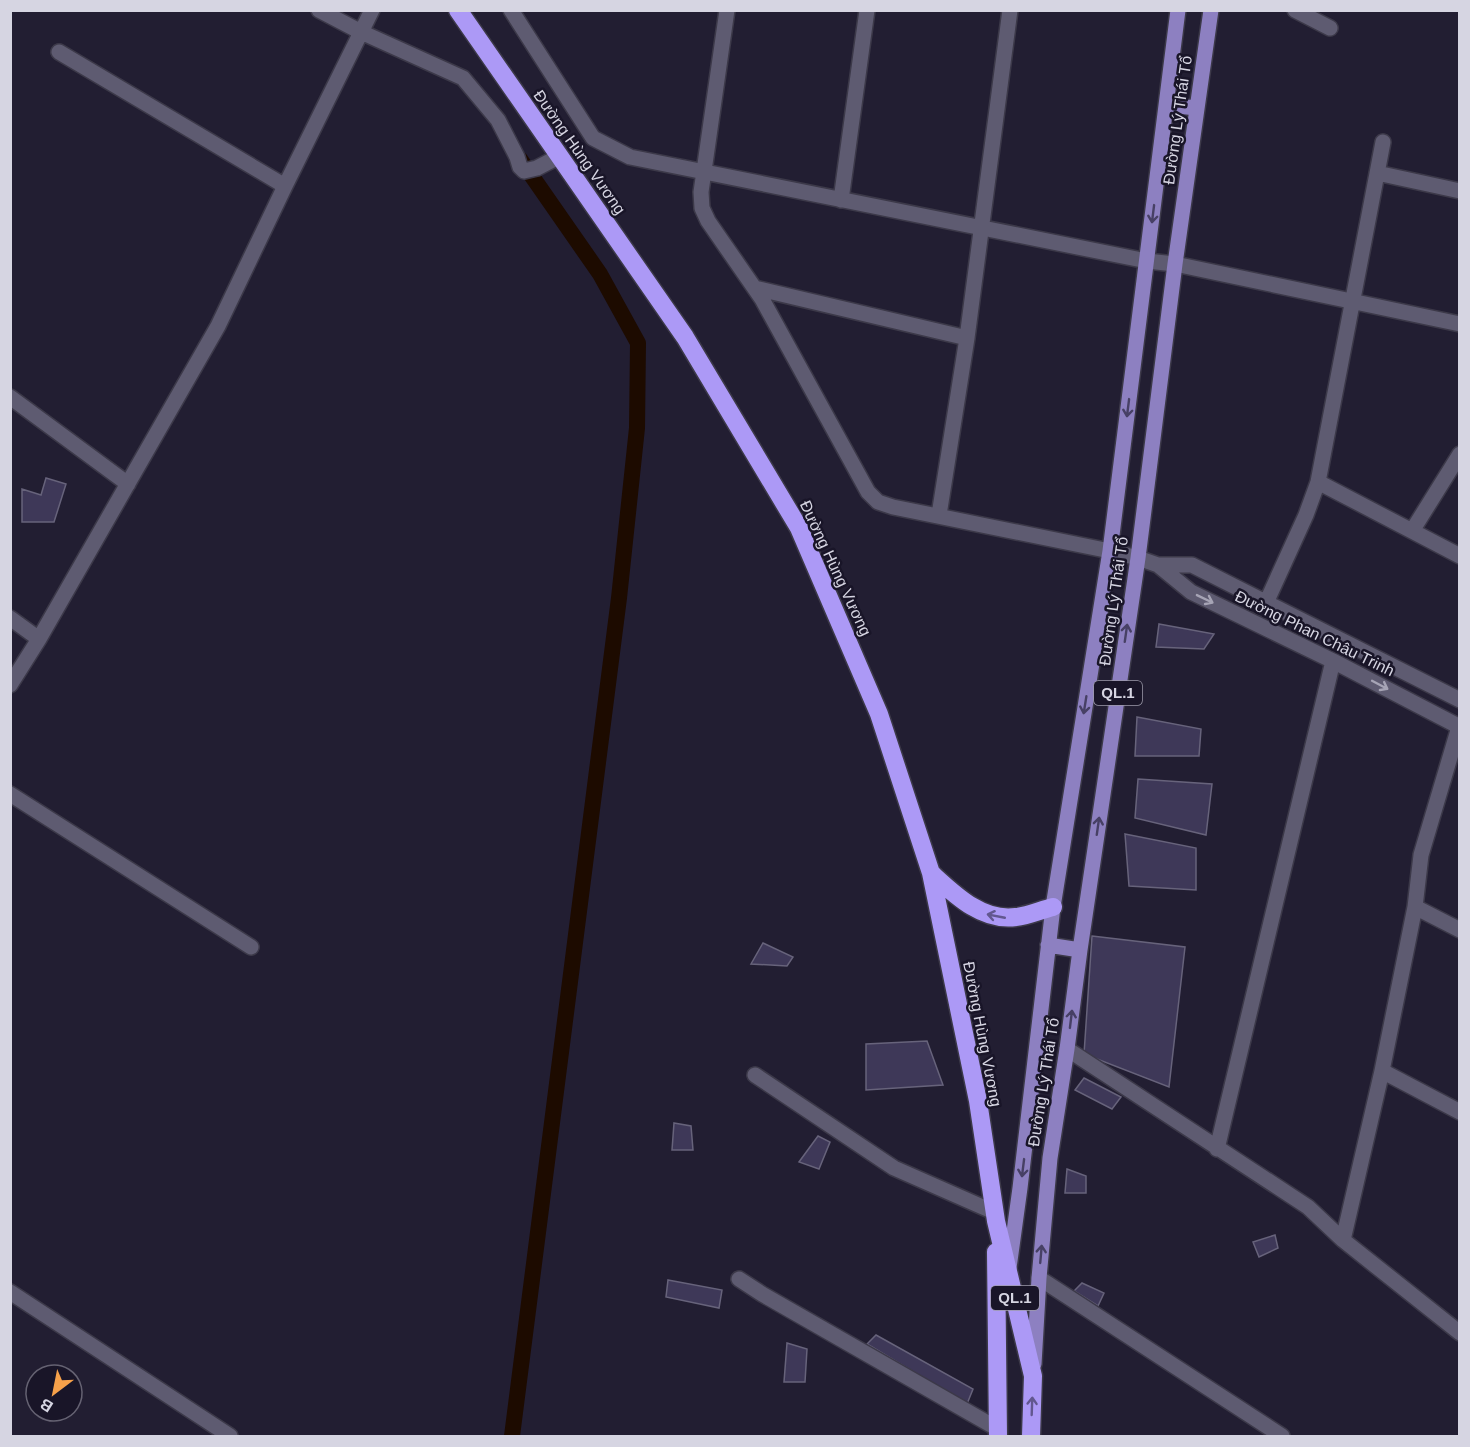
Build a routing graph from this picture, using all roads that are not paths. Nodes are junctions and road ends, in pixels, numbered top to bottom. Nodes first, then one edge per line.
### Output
1 (319, 10) edge
2 (372, 10) edge
3 (459, 10) edge
4 (511, 10) edge
5 (727, 10) edge
6 (867, 10) edge
7 (1010, 10) edge
8 (1178, 10) edge
9 (1211, 10) edge
10 (1295, 10) edge
11 (1330, 28) dead end
12 (361, 32) junction
13 (59, 52) dead end
14 (1167, 105) junction
15 (1197, 108) junction
16 (1383, 142) dead end
17 (548, 162) junction
18 (704, 173) junction
19 (1377, 173) junction
20 (285, 186) junction
21 (1460, 191) edge
22 (841, 200) junction
23 (981, 228) junction
24 (1147, 261) junction
25 (1175, 264) junction
26 (755, 288) junction
27 (1353, 301) junction
28 (1460, 324) edge
29 (967, 338) junction
30 (10, 397) edge
31 (1460, 454) edge
32 (1318, 482) junction
33 (128, 484) junction
34 (939, 515) junction
35 (1412, 531) junction
36 (1110, 551) junction
37 (1460, 556) edge
38 (1138, 558) junction
39 (1158, 565) junction
40 (1266, 603) junction
41 (10, 618) edge
42 (39, 639) junction
43 (1333, 661) junction
44 (10, 685) edge
45 (1460, 700) edge
46 (1459, 727) edge
47 (10, 794) edge
48 (931, 873) junction
49 (1053, 907) junction
50 (1414, 907) junction
51 (1460, 930) edge
52 (1048, 945) junction
53 (252, 947) dead end
54 (1080, 950) junction
55 (1067, 1049) junction
56 (1382, 1071) junction
57 (755, 1075) dead end
58 (1460, 1112) edge
59 (1217, 1149) junction
60 (995, 1216) junction
61 (1343, 1240) junction
62 (1008, 1273) junction
63 (1039, 1278) junction
64 (739, 1279) dead end
65 (10, 1292) edge
66 (1458, 1329) edge
67 (998, 1371) junction
68 (1033, 1376) junction
69 (998, 1433) edge
70 (230, 1437) edge
71 (1031, 1437) edge
72 (1282, 1437) edge

1 - 12 street
2 - 12 street
3 - 17 highway, Đường Hùng Vương / QL.1
4 - 18 street
5 - 18 street, Đường Phan Châu Trinh
6 - 22 street
7 - 23 street
8 - 14 main road, Đường Lý Thái Tổ / QL.1
9 - 15 main road, Đường Lý Thái Tổ / QL.1
10 - 11 street
12 - 17 street
12 - 20 street
13 - 20 street
14 - 15 main road
14 -> 24 main road, Đường Lý Thái Tổ / QL.1
15 - 25 main road, Đường Lý Thái Tổ / QL.1
16 - 19 street
17 - 48 highway, Đường Hùng Vương / QL.1
18 - 22 street
18 - 26 street, Đường Phan Châu Trinh
19 - 21 street
19 - 27 street
20 - 33 street
22 - 23 street
23 - 24 street
23 - 29 street
24 - 25 street
24 -> 36 main road, Đường Lý Thái Tổ / QL.1
25 - 27 street
25 - 38 main road, Đường Lý Thái Tổ / QL.1
26 - 29 street
26 - 34 street, Đường Phan Châu Trinh
27 - 28 street
27 - 32 street
29 - 34 street
30 - 33 street
31 - 35 street
32 - 35 street
32 - 40 street
33 - 42 street
34 - 36 street, Đường Phan Châu Trinh
35 - 37 street
36 - 38 street, Đường Phan Châu Trinh
36 -> 49 main road, Đường Lý Thái Tổ / QL.1
38 - 39 street, Đường Phan Châu Trinh
54 -> 38 main road, Đường Lý Thái Tổ / QL.1
39 - 40 street, Đường Phan Châu Trinh
39 -> 43 street, Đường Phan Châu Trinh
40 - 45 street, Đường Phan Châu Trinh
41 - 42 street
42 - 44 street
43 -> 46 street, Đường Phan Châu Trinh
43 - 59 street
46 - 50 street
47 - 53 street
49 -> 48 highway
48 - 60 highway, Đường Hùng Vương / QL.1
49 - 52 main road, Đường Lý Thái Tổ / QL.1
50 - 51 street
50 - 56 street
52 - 54 main road
52 -> 62 main road, Đường Lý Thái Tổ / QL.1
55 -> 54 main road, Đường Lý Thái Tổ / QL.1
55 - 59 street
63 -> 55 main road, Đường Lý Thái Tổ / QL.1
56 - 58 street
56 - 61 street
57 - 60 street
59 - 61 street
60 - 62 highway, Đường Hùng Vương / QL.1
60 - 67 highway, Đường Hùng Vương / QL.1
61 - 66 street
62 - 67 main road, Đường Lý Thái Tổ / QL.1
62 - 68 highway, Đường Hùng Vương / QL.1
63 - 68 main road, Đường Lý Thái Tổ / QL.1
63 - 72 street
64 - 69 street
65 - 70 street
67 - 69 highway, Đường Hùng Vương / QL.1
71 -> 68 highway, Đường Hùng Vương / QL.1

